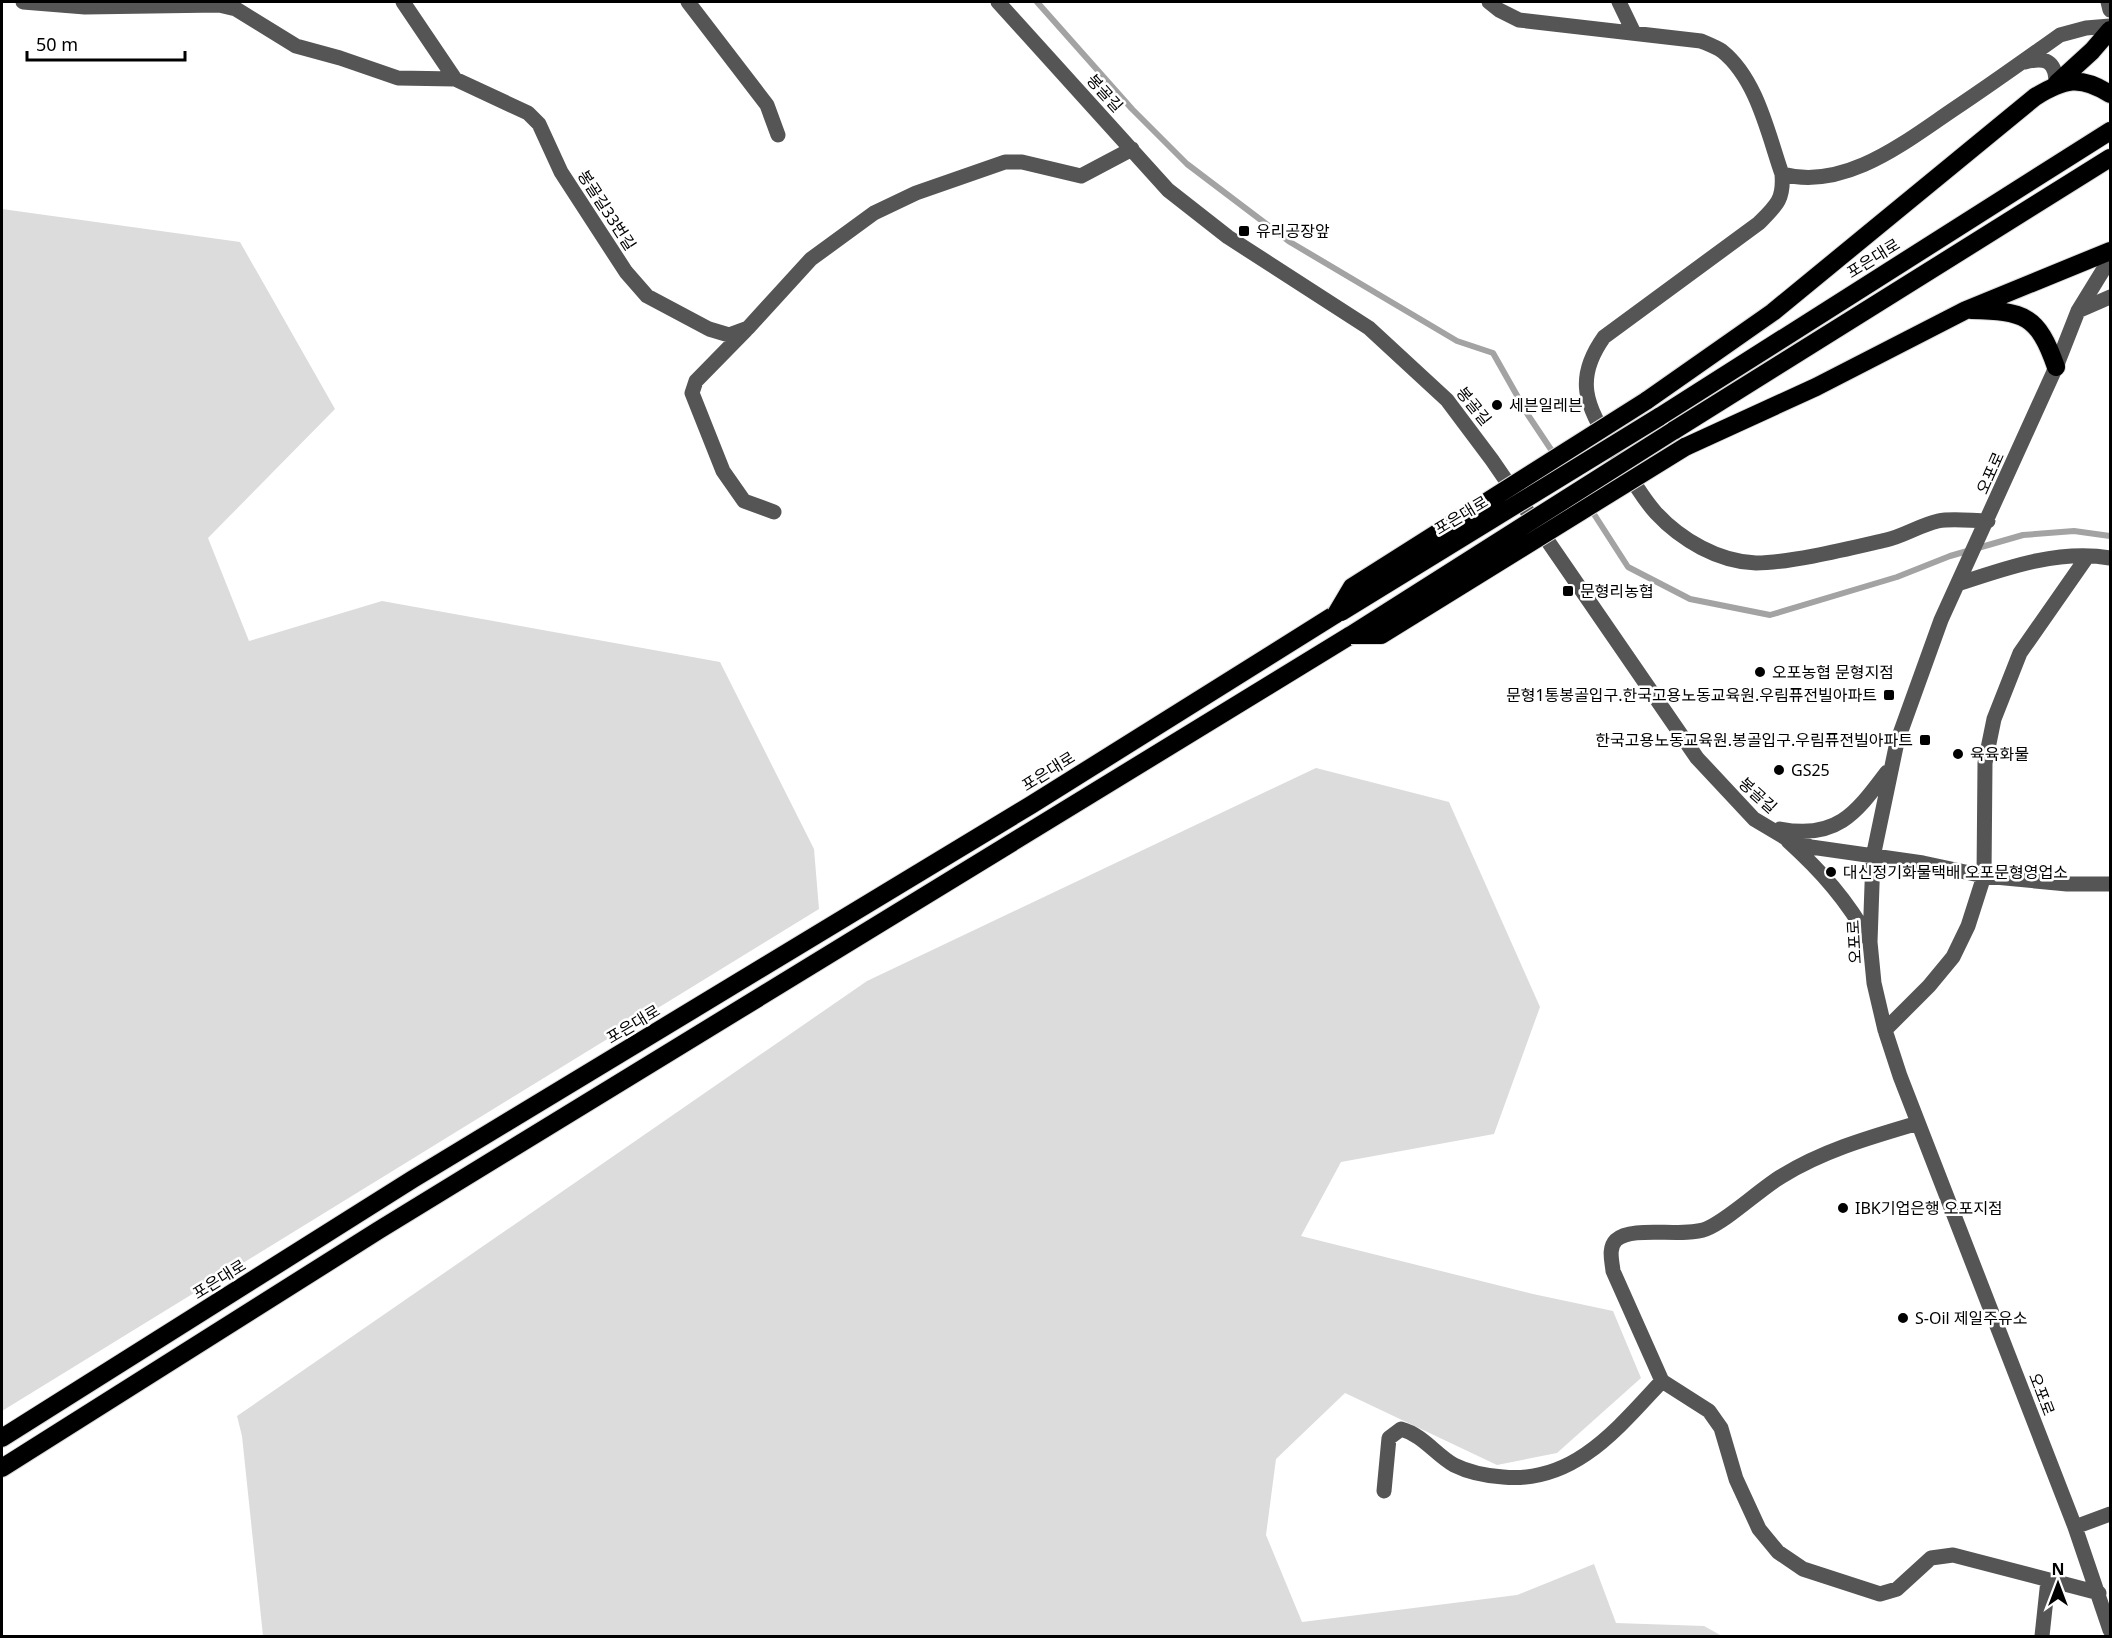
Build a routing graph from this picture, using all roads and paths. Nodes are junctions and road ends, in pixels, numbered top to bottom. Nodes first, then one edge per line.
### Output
1 (23, 2) edge
2 (402, 2) edge
3 (688, 2) edge
4 (998, 2) edge
5 (1490, 2) edge
6 (1619, 2) edge
7 (2108, 2) edge
8 (2110, 10) edge
9 (2110, 28) edge
10 (1634, 33) junction
11 (2022, 62) junction
12 (455, 79) junction
13 (2056, 84) junction
14 (2110, 94) edge
15 (2110, 131) edge
16 (778, 135) dead end
17 (1132, 149) junction
18 (2110, 158) edge
19 (1782, 174) junction
20 (2110, 251) edge
21 (2110, 259) edge
22 (2110, 297) edge
23 (1966, 310) junction
24 (2078, 311) junction
25 (748, 328) junction
26 (2056, 367) junction
27 (774, 512) dead end
28 (1985, 527) junction
29 (2088, 557) junction
30 (2110, 558) edge
31 (1958, 584) junction
32 (1336, 614) junction
33 (1351, 635) junction
34 (1890, 769) junction
35 (1765, 826) junction
36 (1784, 837) junction
37 (1873, 857) junction
38 (1984, 876) junction
39 (2110, 884) edge
40 (1870, 942) junction
41 (1885, 1030) junction
42 (1918, 1123) junction
43 (1662, 1381) junction
44 (2, 1438) edge
45 (2, 1468) edge
46 (1384, 1491) dead end
47 (2110, 1514) edge
48 (2075, 1527) junction
49 (2048, 1580) junction
50 (2099, 1593) junction
51 (2110, 1629) edge
52 (2042, 1636) edge

1 - 12 street, 봉골길33번길
2 - 12 street
3 - 16 street
4 - 17 street, 봉골길
5 - 10 street
6 - 10 street
7 - 8 street
9 - 11 street
9 - 13 highway
10 - 19 street
11 - 13 street
11 - 19 street
12 - 25 street, 봉골길33번길
13 - 14 highway
13 - 32 highway, bridge
15 - 32 highway, 포은대로, bridge
17 - 25 street
17 - 35 street, 봉골길
18 - 33 highway, bridge
19 - 28 street
20 - 23 highway
21 - 24 street, 오포로
22 - 24 street
23 - 26 highway
23 - 33 highway, bridge
24 - 26 street, 오포로
25 - 27 street
26 - 28 street, 오포로
28 - 31 street, 오포로
29 - 30 street
29 - 31 street
29 - 38 street
31 - 34 street, 오포로
32 - 44 highway, 포은대로
33 - 45 highway
34 - 35 street
34 - 37 street, 오포로
35 - 36 street, 봉골길
36 - 37 street, 봉골길
36 - 40 street
37 - 38 street, 봉골길
37 - 40 street, 오포로
38 - 39 street, 봉골길
38 - 41 street
40 - 41 street, 오포로
41 - 42 street, 오포로
42 - 43 street
42 - 48 street, 오포로
43 - 46 street
43 - 49 street
47 - 48 street
48 - 50 street, 오포로
49 - 50 street
49 - 52 street
50 - 51 street, 오포로

